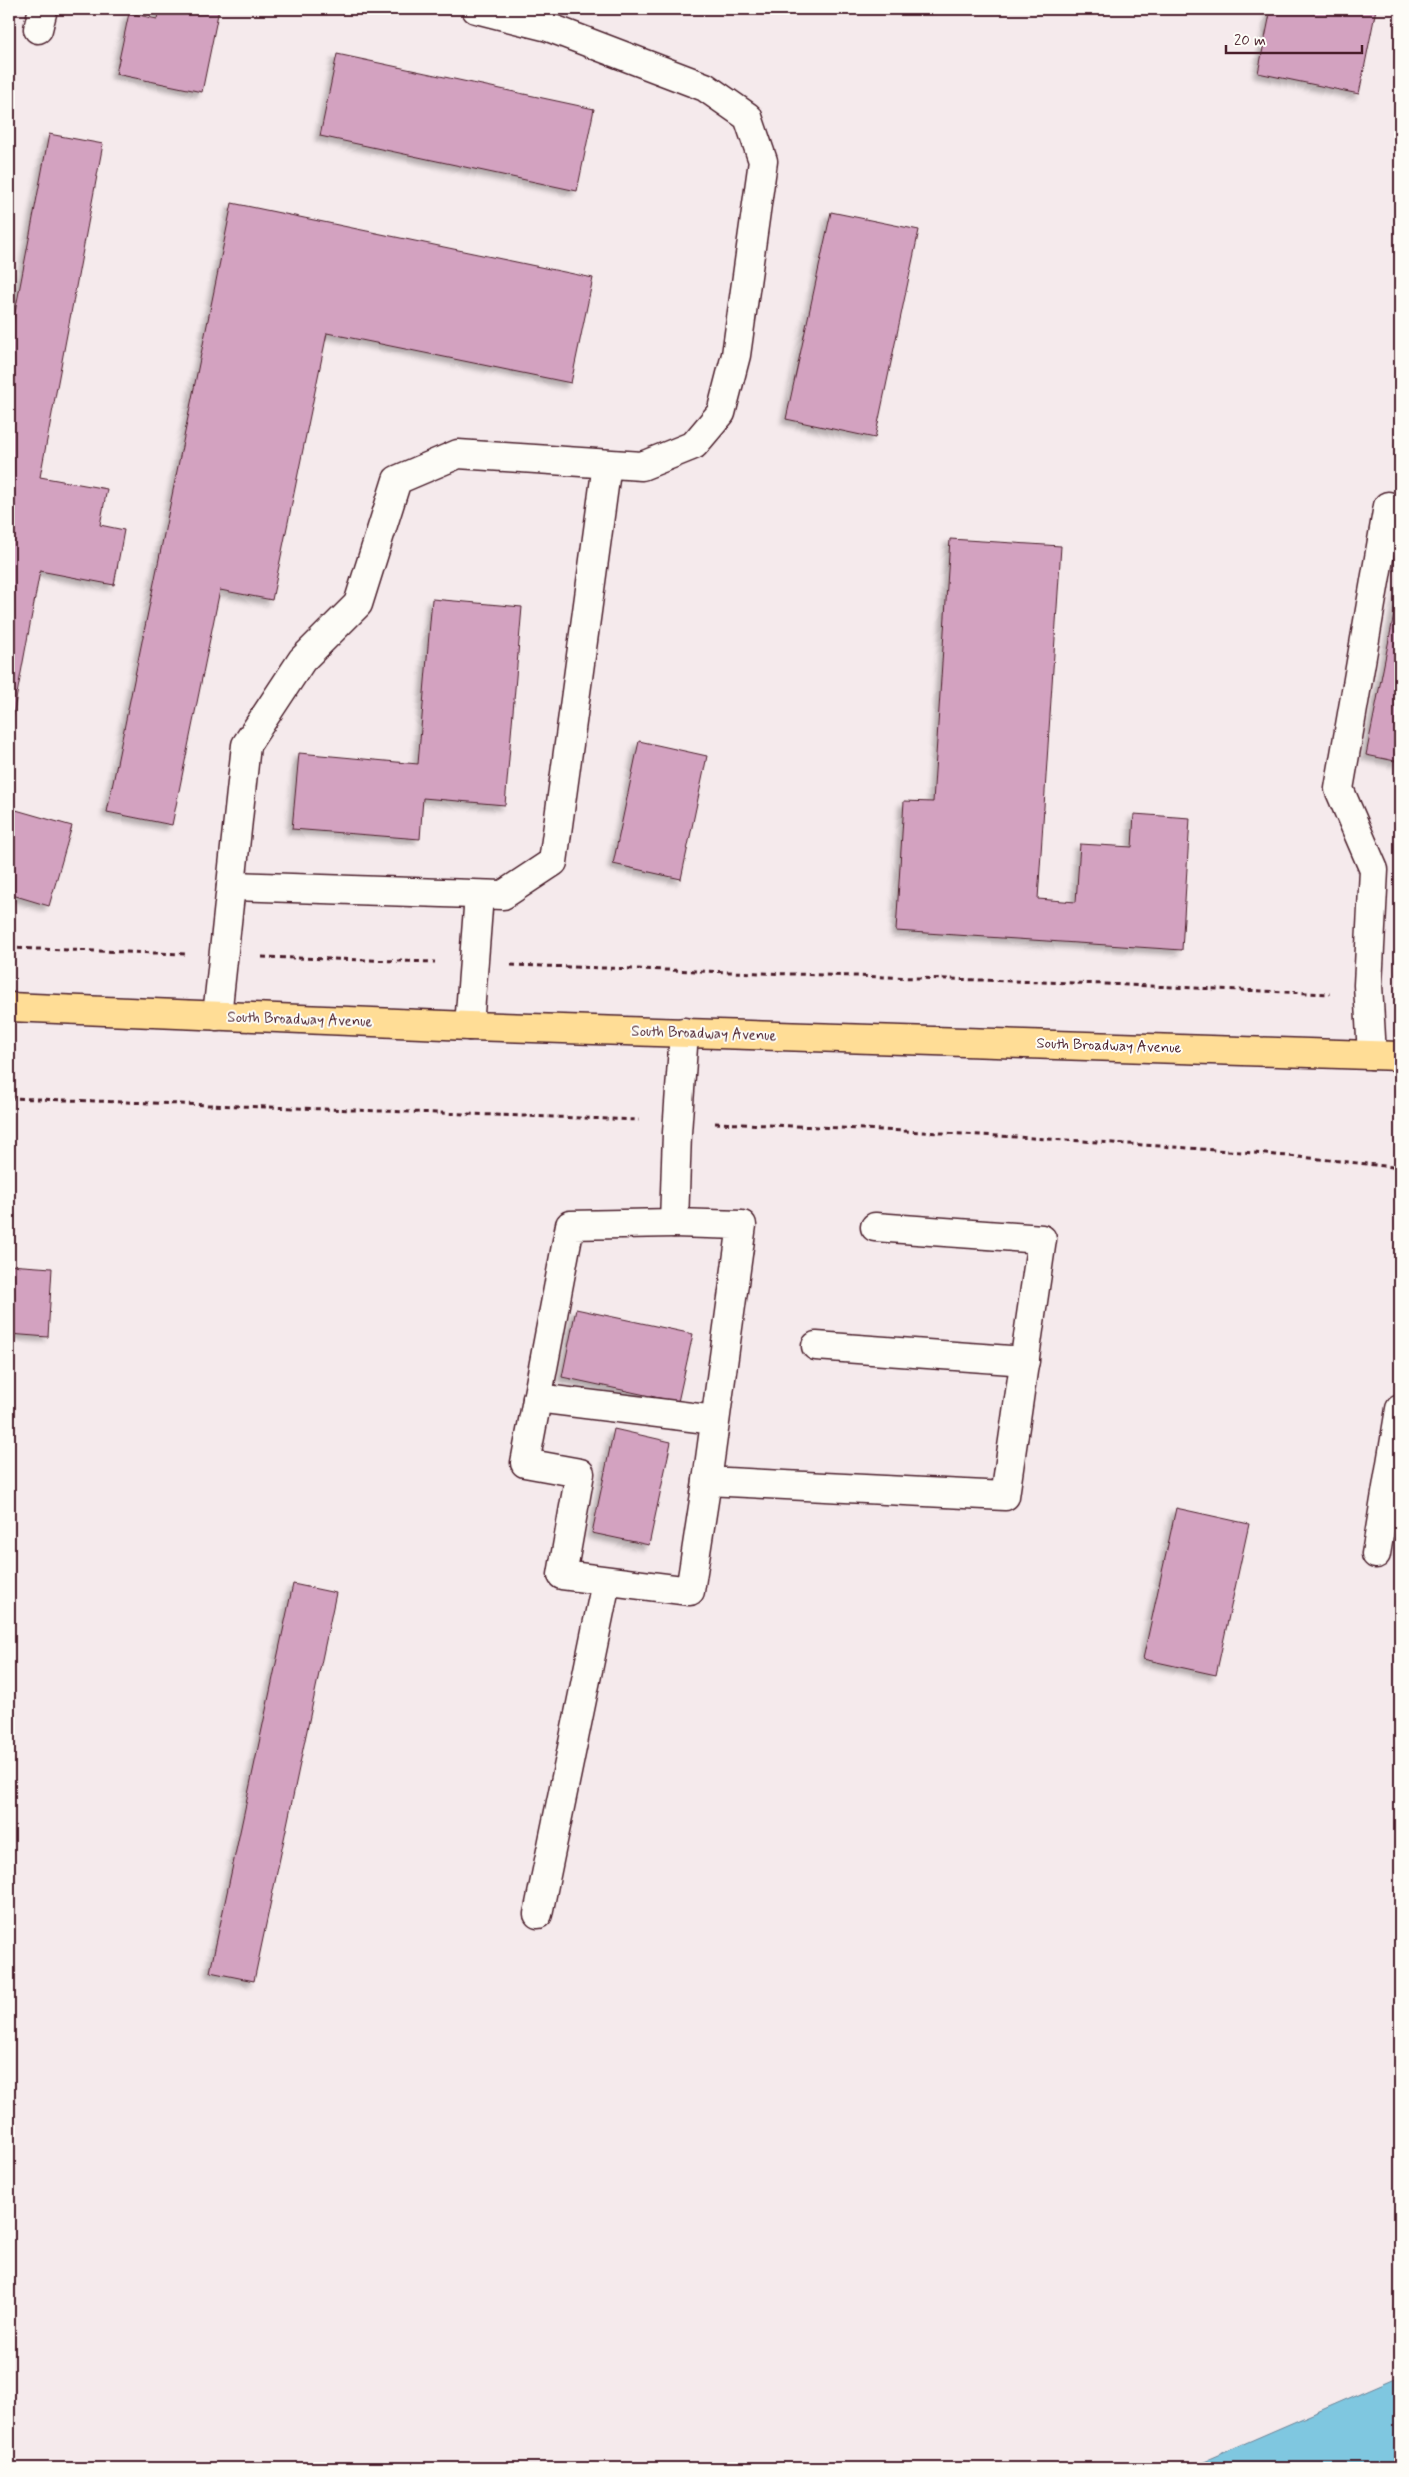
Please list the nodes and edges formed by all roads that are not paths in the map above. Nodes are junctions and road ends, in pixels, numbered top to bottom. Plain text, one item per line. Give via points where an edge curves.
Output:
1 (476, 9) edge
2 (607, 464) junction
3 (1388, 506) dead end
4 (231, 886) junction
5 (479, 894) junction
6 (9, 1007) edge
7 (218, 1016) junction
8 (468, 1026) junction
9 (684, 1032) junction
10 (1372, 1055) junction
11 (1400, 1056) edge
12 (674, 1223) junction
13 (875, 1227) dead end
14 (816, 1346) dead end
15 (1024, 1362) junction
16 (537, 1398) junction
17 (1400, 1408) edge
18 (715, 1420) junction
19 (707, 1481) junction
20 (1376, 1554) dead end
21 (606, 1582) junction
22 (538, 1914) dead end

1 - 2 lane via 548,27 705,87 748,117 763,161 736,356 721,413 694,445 642,466
2 - 4 lane via 458,454 397,480 358,604 302,660 246,745
2 - 5 lane via 553,862 502,895
3 - 10 lane via 1339,789 1374,870 1369,996
4 - 5 lane
4 - 7 lane
5 - 8 lane
6 - 7 main road, South Broadway Avenue
7 - 8 main road, South Broadway Avenue
8 - 9 main road, South Broadway Avenue
9 - 10 main road, South Broadway Avenue
9 - 12 lane
10 - 11 main road, South Broadway Avenue
12 - 16 lane via 570,1225
12 - 18 lane via 742,1225
13 - 15 lane via 1042,1239
14 - 15 lane
15 - 19 lane via 1004,1496
16 - 18 lane
16 - 21 lane via 525,1463 580,1473 562,1575
17 - 20 lane
18 - 19 lane
19 - 21 lane via 690,1592
21 - 22 lane

